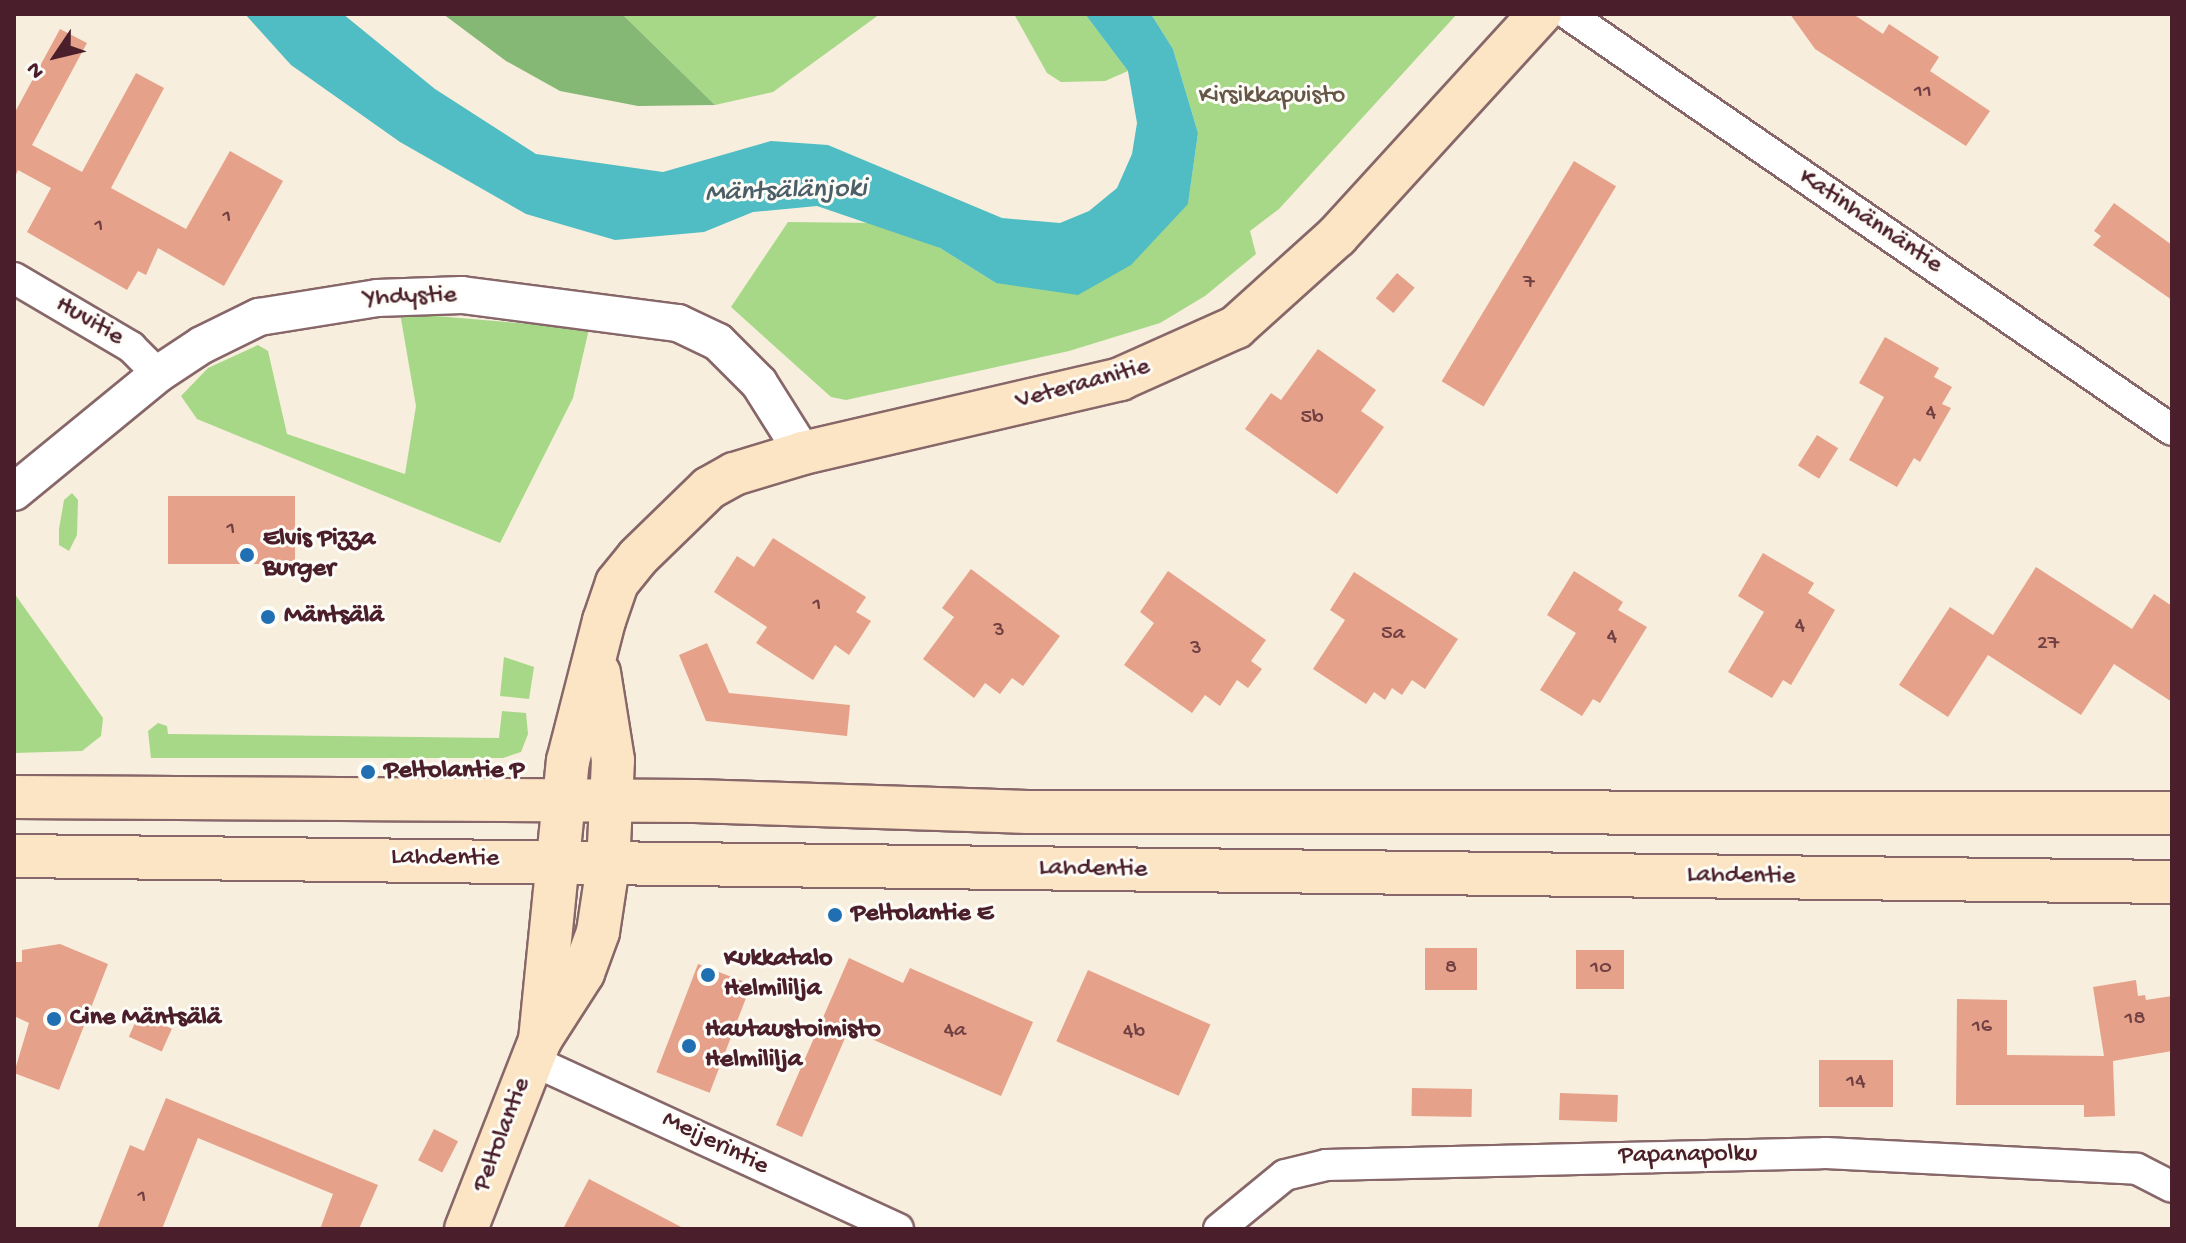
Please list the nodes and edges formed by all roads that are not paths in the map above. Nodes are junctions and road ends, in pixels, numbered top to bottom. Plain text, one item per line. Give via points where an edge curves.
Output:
1 (1540, 14) edge
2 (1568, 14) edge
3 (14, 278) edge
4 (158, 374) junction
5 (2172, 430) edge
6 (803, 453) junction
7 (14, 492) edge
8 (597, 660) junction
9 (14, 797) edge
10 (611, 801) junction
11 (563, 802) junction
12 (2172, 813) edge
13 (14, 856) edge
14 (556, 862) junction
15 (608, 866) junction
16 (2172, 882) edge
17 (536, 1050) junction
18 (2172, 1187) edge
19 (466, 1229) edge
20 (898, 1229) edge
21 (1219, 1229) edge

1 - 6 main road, Veteraanitie via 1337,236 1236,327 1120,379
2 - 5 street, Katinhännäntie
3 - 4 street, Huvitie via 131,347
4 - 6 street, Yhdystie via 259,317 318,304 462,295 640,315 678,323 718,342 759,383
4 - 7 street, Yhdystie
6 - 8 main road, Veteraanitie via 734,474 709,488 638,557 617,583
8 - 10 main road, Veteraanitie via 613,760
8 - 11 main road, Veteraanitie via 568,761
9 - 11 main road
10 - 11 main road
10 - 12 main road via 1028,812
10 - 15 main road, Veteraanitie
11 - 14 main road, Veteraanitie
13 - 14 main road, Lahdentie
14 - 15 main road, Lahdentie
14 - 17 main road, Peltolantie
15 - 16 main road, Lahdentie
15 - 17 main road, Peltolantie via 598,932 583,973
17 - 19 main road, Peltolantie
17 - 20 street, Meijerintie
18 - 21 street, Papanapolku via 2137,1169 1826,1153 1326,1165 1285,1175

